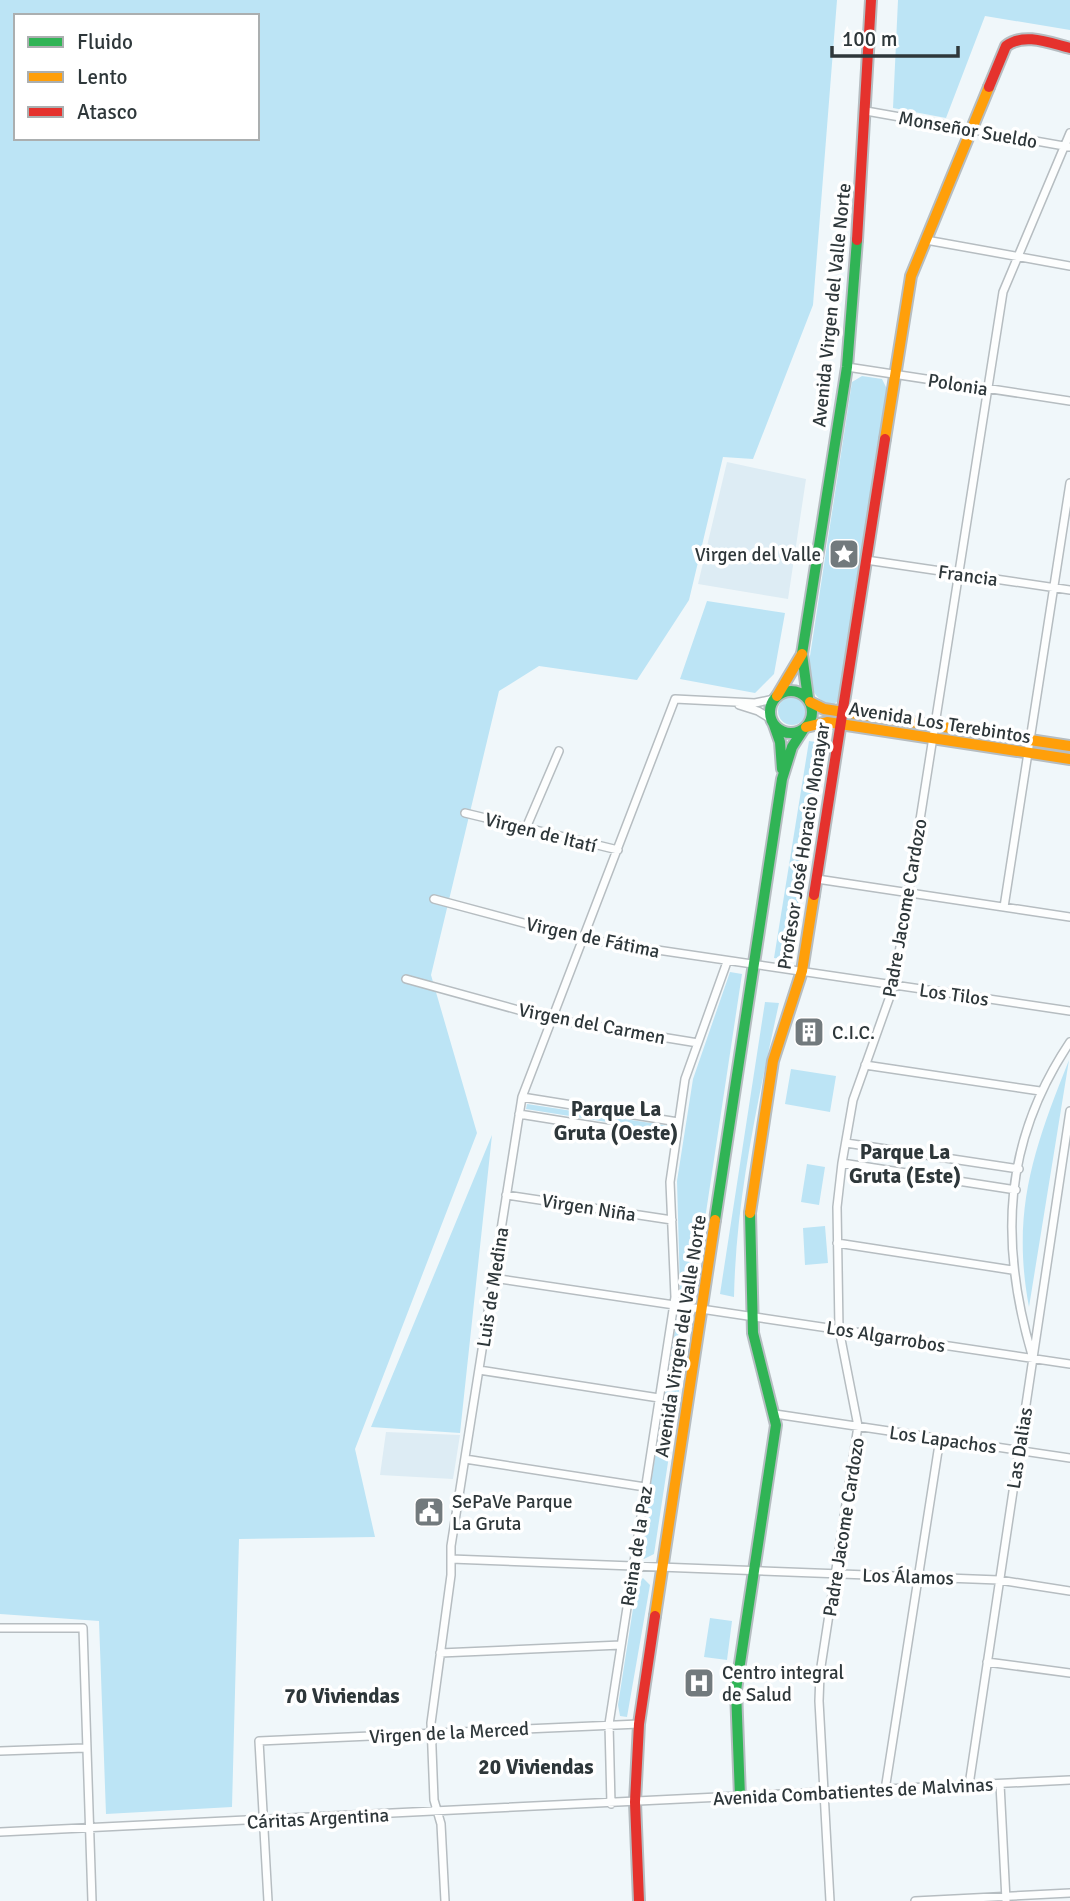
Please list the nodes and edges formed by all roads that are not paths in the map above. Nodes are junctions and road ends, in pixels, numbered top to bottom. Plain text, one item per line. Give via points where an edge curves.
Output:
1 (871, 0) edge
2 (1070, 48) edge
3 (866, 111) junction
4 (971, 130) junction
5 (1070, 134) edge
6 (1067, 146) edge
7 (926, 240) junction
8 (1018, 257) junction
9 (1070, 266) edge
10 (846, 367) junction
11 (895, 374) junction
12 (988, 388) junction
13 (1070, 401) edge
14 (1070, 484) edge
15 (866, 560) junction
16 (959, 573) junction
17 (1054, 587) junction
18 (1070, 590) edge
19 (802, 654) junction
20 (775, 698) junction
21 (809, 700) junction
22 (725, 701) junction
23 (843, 712) junction
24 (773, 722) junction
25 (841, 724) junction
26 (935, 726) junction
27 (805, 728) junction
28 (934, 738) junction
29 (1029, 740) junction
30 (1070, 746) edge
31 (559, 751) dead end
32 (1028, 752) junction
33 (1070, 759) edge
34 (782, 779) junction
35 (465, 813) dead end
36 (526, 828) junction
37 (618, 850) junction
38 (817, 879) junction
39 (909, 893) junction
40 (434, 899) dead end
41 (1004, 907) junction
42 (1070, 917) edge
43 (583, 939) junction
44 (727, 962) junction
45 (755, 965) junction
46 (802, 971) junction
47 (406, 979) dead end
48 (894, 985) junction
49 (1070, 1011) edge
50 (551, 1019) junction
51 (1070, 1042) edge
52 (698, 1043) junction
53 (865, 1065) junction
54 (1040, 1091) junction
55 (522, 1097) junction
56 (1070, 1111) edge
57 (519, 1114) junction
58 (678, 1122) junction
59 (1069, 1129) edge
60 (675, 1139) junction
61 (846, 1143) junction
62 (842, 1163) junction
63 (1019, 1169) junction
64 (1016, 1190) junction
65 (506, 1195) junction
66 (672, 1220) junction
67 (837, 1243) junction
68 (1012, 1270) junction
69 (493, 1278) junction
70 (673, 1306) junction
71 (702, 1308) junction
72 (751, 1315) junction
73 (839, 1329) junction
74 (1033, 1358) junction
75 (1070, 1364) edge
76 (479, 1370) junction
77 (659, 1398) junction
78 (775, 1414) junction
79 (858, 1426) junction
80 (940, 1438) junction
81 (1019, 1450) junction
82 (1070, 1458) edge
83 (465, 1459) junction
84 (645, 1487) junction
85 (451, 1559) junction
86 (633, 1567) junction
87 (662, 1567) junction
88 (754, 1570) junction
89 (836, 1574) junction
90 (917, 1577) junction
91 (999, 1580) junction
92 (1070, 1591) edge
93 (0, 1628) edge
94 (621, 1644) junction
95 (440, 1653) junction
96 (987, 1662) junction
97 (1070, 1673) edge
98 (609, 1724) junction
99 (639, 1724) junction
100 (431, 1733) junction
101 (85, 1748) junction
102 (0, 1751) edge
103 (1070, 1780) edge
104 (1000, 1784) junction
105 (969, 1785) junction
106 (885, 1790) junction
107 (824, 1793) junction
108 (740, 1797) junction
109 (635, 1802) junction
110 (611, 1804) junction
111 (438, 1812) junction
112 (264, 1821) junction
113 (89, 1830) junction
114 (0, 1832) edge
115 (1070, 1893) edge
116 (1006, 1899) edge
117 (92, 1901) edge
118 (268, 1901) edge
119 (445, 1901) edge
120 (639, 1901) edge
121 (830, 1901) edge
122 (915, 1901) edge

1 - 3 main road, Avenida Virgen del Valle Norte
2 - 4 main road, Profesor José Horacio Monayar via 1011,41
3 - 4 street, Monseñor Sueldo
3 - 10 main road, Avenida Virgen del Valle Norte
4 - 6 street, Monseñor Sueldo
4 - 7 main road, Profesor José Horacio Monayar
5 - 6 street, Padre Jacome Cardozo
6 - 8 street, Padre Jacome Cardozo
7 - 8 street
7 - 11 main road, Profesor José Horacio Monayar via 911,276
8 - 9 street
8 - 12 street, Padre Jacome Cardozo via 1003,292
10 - 11 street, Polonia
10 - 19 main road, Avenida Virgen del Valle Norte
11 - 12 street, Polonia
11 - 15 main road, Profesor José Horacio Monayar
12 - 13 street, Polonia
12 - 16 street, Padre Jacome Cardozo
14 - 17 street
15 - 16 street, Francia
15 - 23 main road, Profesor José Horacio Monayar
16 - 17 street, Francia
16 - 26 street, Padre Jacome Cardozo
17 - 18 street, Francia
17 - 29 street
19 - 20 main road, Avenida Virgen del Valle Norte
19 - 21 main road, Avenida Virgen del Valle Norte
20 - 21 main road via 796,691
20 - 22 street via 755,703
20 - 24 main road via 770,709
21 - 23 main road, Avenida Los Terebintos
21 - 27 main road via 813,715
22 - 24 street via 758,711
22 - 37 street, Luis de Medina via 675,699
23 - 25 main road, Profesor José Horacio Monayar
23 - 26 main road, Avenida Los Terebintos
24 - 27 main road via 784,732
24 - 34 main road, Avenida Virgen del Valle Norte via 780,742
25 - 27 main road, Avenida Los Terebintos
25 - 28 main road, Avenida Los Terebintos
25 - 38 main road, Profesor José Horacio Monayar
26 - 28 street, Padre Jacome Cardozo
26 - 29 main road, Avenida Los Terebintos
27 - 34 main road, Avenida Virgen del Valle Norte via 792,747
28 - 32 main road, Avenida Los Terebintos
28 - 39 street, Padre Jacome Cardozo
29 - 30 main road, Avenida Los Terebintos
29 - 32 street
31 - 36 street
32 - 33 main road, Avenida Los Terebintos
32 - 41 street
34 - 45 main road, Avenida Virgen del Valle Norte
35 - 36 street, Virgen de Itatí
36 - 37 street, Virgen de Itatí
37 - 43 street, Luis de Medina
38 - 39 street
38 - 46 main road, Profesor José Horacio Monayar
39 - 41 street
39 - 48 street, Padre Jacome Cardozo
40 - 43 street, Virgen de Fátima
41 - 42 street
43 - 44 street, Virgen de Fátima
43 - 50 street, Luis de Medina
44 - 45 street, Virgen de Fátima
44 - 52 street, Reina de la Paz
45 - 46 street, Los Tilos
45 - 71 main road, Avenida Virgen del Valle Norte
46 - 48 street, Los Tilos
46 - 72 main road, Profesor José Horacio Monayar via 773,1061 748,1224
47 - 50 street, Virgen del Carmen
48 - 49 street, Los Tilos
48 - 53 street, Padre Jacome Cardozo
50 - 52 street, Virgen del Carmen
50 - 55 street, Luis de Medina
51 - 54 street
52 - 58 street, Reina de la Paz via 685,1079
53 - 54 street
53 - 61 street, Padre Jacome Cardozo
54 - 63 street via 1028,1120
55 - 57 street, Luis de Medina
55 - 58 street
56 - 59 street, Las Dalias
57 - 60 street
57 - 65 street, Luis de Medina
58 - 60 street, Reina de la Paz
59 - 74 street, Las Dalias
60 - 66 street, Reina de la Paz
61 - 62 street, Padre Jacome Cardozo
61 - 63 street
62 - 64 street
62 - 67 street, Padre Jacome Cardozo
63 - 64 street
64 - 68 street
65 - 66 street, Virgen Niña
65 - 69 street, Luis de Medina
66 - 70 street, Reina de la Paz
67 - 68 street
67 - 73 street, Padre Jacome Cardozo
68 - 74 street
69 - 70 street, Los Algarrobos
69 - 76 street, Luis de Medina
70 - 71 street, Los Algarrobos
70 - 77 street, Reina de la Paz
71 - 72 street, Los Algarrobos
71 - 87 main road, Avenida Virgen del Valle Norte
72 - 73 street, Los Algarrobos
72 - 78 main road, Profesor José Horacio Monayar
73 - 74 street, Los Algarrobos
73 - 79 street, Padre Jacome Cardozo
74 - 75 street, Los Algarrobos
74 - 81 street, Las Dalias
76 - 77 street
76 - 83 street, Luis de Medina
77 - 84 street, Reina de la Paz
78 - 79 street, Los Lapachos
78 - 88 main road, Profesor José Horacio Monayar
79 - 80 street, Los Lapachos
79 - 89 street, Padre Jacome Cardozo
80 - 81 street, Los Lapachos
80 - 90 street
81 - 82 street, Los Lapachos
81 - 91 street, Las Dalias
83 - 84 street
83 - 85 street, Luis de Medina
84 - 86 street, Reina de la Paz
85 - 86 street, Los Álamos
85 - 95 street, Luis de Medina
86 - 87 street, Los Álamos
86 - 94 street, Reina de la Paz
87 - 88 street, Los Álamos
87 - 99 main road, Avenida Virgen del Valle Norte
88 - 89 street, Los Álamos
88 - 108 main road, Profesor José Horacio Monayar via 736,1690
89 - 90 street, Los Álamos
89 - 107 street, Padre Jacome Cardozo via 820,1673
90 - 91 street, Los Álamos
90 - 106 street
91 - 92 street, Los Álamos
91 - 96 street, Las Dalias
93 - 101 street via 83,1628
94 - 95 street
94 - 98 street, Reina de la Paz
95 - 100 street, Luis de Medina
96 - 97 street
96 - 105 street, Las Dalias
98 - 99 street, Virgen de la Merced
98 - 100 street, Virgen de la Merced
98 - 110 street, Reina de la Paz
99 - 109 main road, Avenida Virgen del Valle Norte
100 - 111 street, Luis de Medina
100 - 112 street, Virgen de la Merced via 259,1741
101 - 102 street
101 - 113 street
103 - 104 street, Avenida Combatientes de Malvinas
104 - 105 street, Avenida Combatientes de Malvinas
104 - 116 street
105 - 106 street, Avenida Combatientes de Malvinas
106 - 107 street, Avenida Combatientes de Malvinas
107 - 108 street, Avenida Combatientes de Malvinas
107 - 121 street, Padre Jacome Cardozo
108 - 109 street, Avenida Combatientes de Malvinas
109 - 110 street, Cáritas Argentina
109 - 120 main road, Avenida Virgen del Valle Norte
110 - 111 street, Cáritas Argentina
111 - 112 street, Cáritas Argentina
111 - 119 street, Luis de Medina
112 - 113 street, Cáritas Argentina
112 - 118 street
113 - 114 street, Cáritas Argentina
113 - 117 street
115 - 116 street
116 - 122 street

